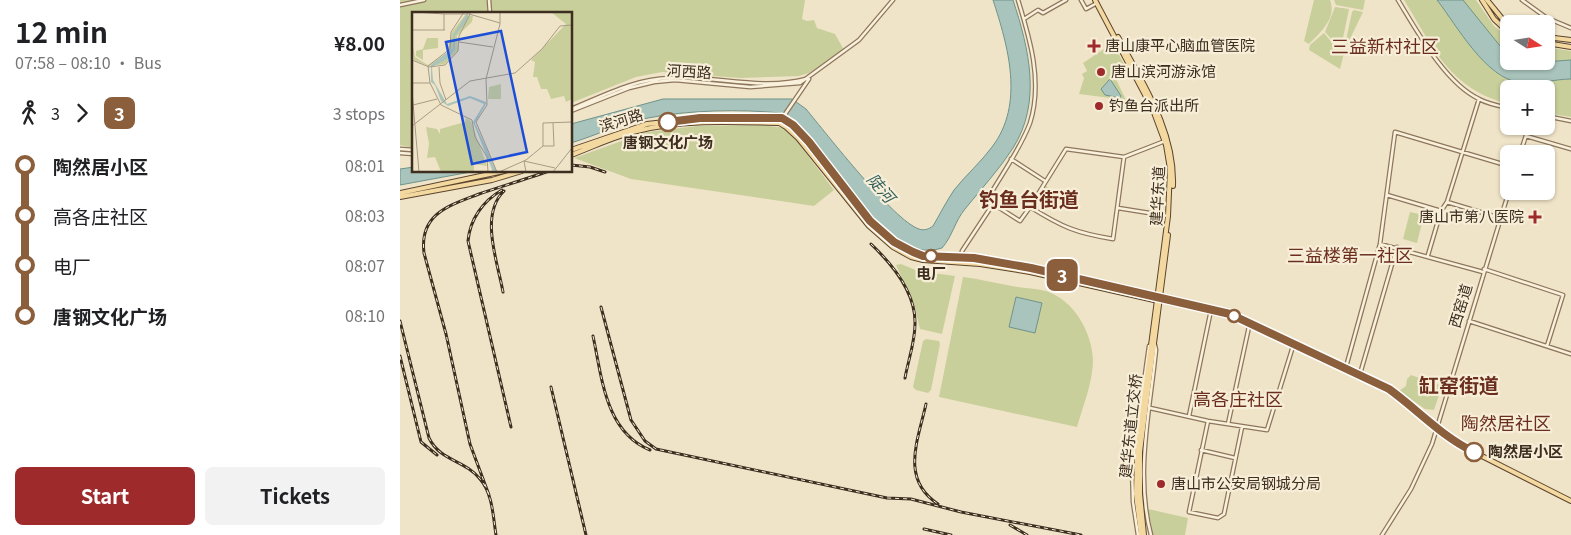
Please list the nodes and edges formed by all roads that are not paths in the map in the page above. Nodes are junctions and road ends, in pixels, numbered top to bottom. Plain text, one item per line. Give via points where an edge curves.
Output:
1 (424, 0) edge
2 (893, 0) edge
3 (1018, 0) edge
4 (1066, 0) edge
5 (1081, 0) edge
6 (1398, 0) edge
7 (1482, 0) edge
8 (1487, 0) edge
9 (1522, 0) edge
10 (1097, 1) edge
11 (400, 5) edge
12 (1543, 15) edge
13 (1500, 16) edge
14 (1024, 19) junction
15 (1555, 21) edge
16 (1500, 25) edge
17 (1571, 28) edge
18 (1555, 38) edge
19 (1571, 40) edge
20 (1555, 44) edge
21 (1571, 47) edge
22 (810, 78) junction
23 (1479, 99) junction
24 (1500, 105) edge
25 (572, 110) edge
26 (782, 117) junction
27 (1555, 118) edge
28 (1571, 121) edge
29 (779, 123) junction
30 (1526, 136) joint
31 (1165, 141) junction
32 (1523, 145) edge
33 (1571, 149) edge
34 (572, 150) edge
35 (1463, 152) junction
36 (572, 155) edge
37 (1124, 157) junction
38 (1011, 159) junction
39 (1500, 163) edge
40 (499, 172) edge
41 (519, 172) edge
42 (1045, 181) junction
43 (400, 193) edge
44 (1387, 196) junction
45 (400, 197) edge
46 (1506, 200) edge
47 (1446, 202) junction
48 (994, 204) junction
49 (1030, 207) junction
50 (1117, 208) junction
51 (1441, 211) junction
52 (1168, 216) junction
53 (1500, 218) junction
54 (1380, 244) junction
55 (1396, 247) junction
56 (1428, 256) junction
57 (961, 260) junction
58 (1484, 271) junction
59 (1157, 298) junction
60 (1211, 310) junction
61 (1469, 321) junction
62 (1250, 322) junction
63 (1294, 342) junction
64 (1152, 343) junction
65 (1547, 346) junction
66 (1152, 349) joint
67 (1571, 354) edge
68 (1346, 367) junction
69 (1360, 374) junction
70 (1150, 408) junction
71 (1189, 416) junction
72 (1208, 421) junction
73 (1228, 424) junction
74 (1242, 427) junction
75 (1435, 428) junction
76 (1202, 450) junction
77 (1236, 458) junction
78 (1571, 501) edge
79 (1141, 535) edge
80 (1151, 535) edge
81 (1382, 535) edge

1 - 11 street
2 - 22 street, 河西路 via 859,40
3 - 14 street
4 - 14 street
5 - 10 street via 1086,9
6 - 23 street via 1444,69
7 - 16 main road
8 - 13 main road
9 - 12 street
10 - 31 main road, 建华东道 via 1150,104
10 - 59 main road, 建华东道 via 1159,115 1169,145 1173,169 1172,203
14 - 38 street via 1032,48 1035,96 1029,124
15 - 17 street
18 - 19 main road
20 - 21 main road
22 - 25 street, 河西路 via 795,85 750,87 675,80 654,82
22 - 26 street
23 - 24 street
23 - 35 street
26 - 29 street
26 - 34 main road, 滨河路 via 700,118 647,124
26 - 57 main road via 809,142 870,221 894,242 923,256
27 - 28 street
29 - 36 main road, 滨河路 via 702,122 652,128
29 - 57 main road via 798,138 869,226 893,247 923,260
30 - 32 street
30 - 33 street
31 - 37 street
31 - 52 main road, 建华东道 via 1170,174
35 - 39 street
35 - 44 street via 1395,132
35 - 47 street
37 - 42 street via 1066,149
37 - 50 street
38 - 42 street
38 - 48 street via 987,200
40 - 43 main road
41 - 45 main road
42 - 49 street
44 - 51 street
44 - 54 street
46 - 53 street, 西窑道
47 - 51 street
47 - 53 street
48 - 49 street via 1020,221
48 - 57 street via 962,251
49 - 50 street via 1080,234 1113,239
50 - 52 street
51 - 56 street
52 - 59 main road, 建华东道
53 - 58 street, 西窑道
54 - 55 street
54 - 68 street
55 - 56 street
55 - 69 street
56 - 58 street
57 - 59 main road
58 - 61 street, 西窑道
58 - 65 street via 1564,295
59 - 60 main road
59 - 64 main road, 建华东道
60 - 62 main road
60 - 71 street
61 - 65 street
61 - 75 street, 西窑道
62 - 63 main road
62 - 73 street
63 - 68 main road
63 - 74 street via 1267,430
64 - 66 main road, 建华东道
64 - 70 street via 1156,350
64 - 79 street via 1147,351 1132,460 1133,502
65 - 67 street
66 - 79 main road, 建华东道立交桥 via 1139,476
68 - 69 main road
69 - 75 main road via 1413,406
70 - 71 street
70 - 80 street via 1144,476
71 - 72 street
72 - 73 street
72 - 76 street
73 - 74 street
74 - 77 street
75 - 78 main road via 1458,444
75 - 81 street, 西窑道 via 1421,469
76 - 77 street
76 - 77 street via 1189,512 1218,518 1224,514

